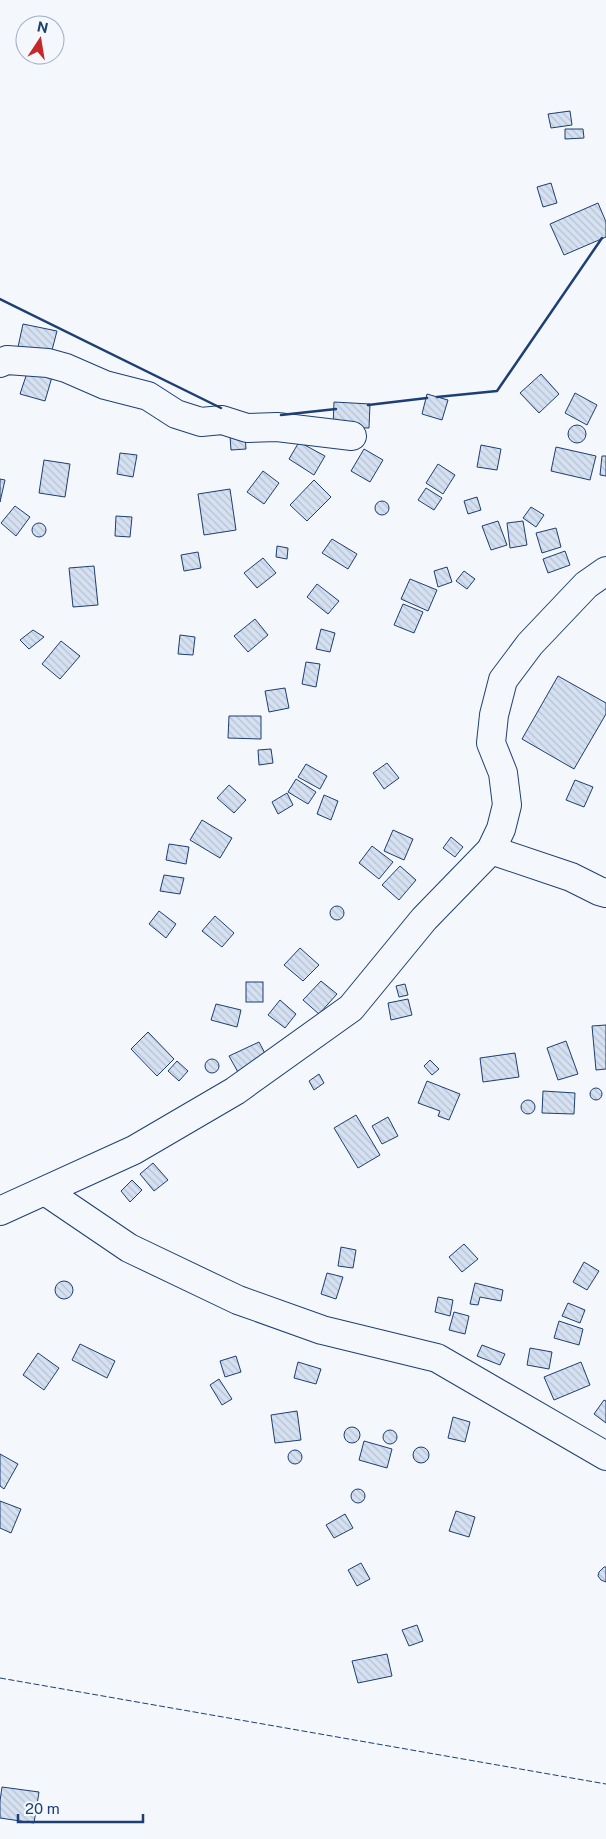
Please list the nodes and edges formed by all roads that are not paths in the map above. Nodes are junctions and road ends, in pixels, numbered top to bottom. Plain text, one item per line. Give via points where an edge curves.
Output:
1 (0, 363) edge
2 (352, 436) dead end
3 (606, 571) edge
4 (491, 850) junction
5 (606, 893) edge
6 (45, 1191) junction
7 (0, 1211) edge
8 (606, 1456) edge

1 - 2 street via 7,360 48,363 66,368 105,385 148,396 176,414 201,422 222,420 247,428 277,427
3 - 4 street via 586,585 530,644 503,680 491,743 503,773 507,805 502,829
4 - 5 street via 571,877
4 - 6 street via 424,919 351,1008 235,1090 134,1150
6 - 7 street
6 - 8 street via 129,1248 238,1300 322,1330 437,1358

